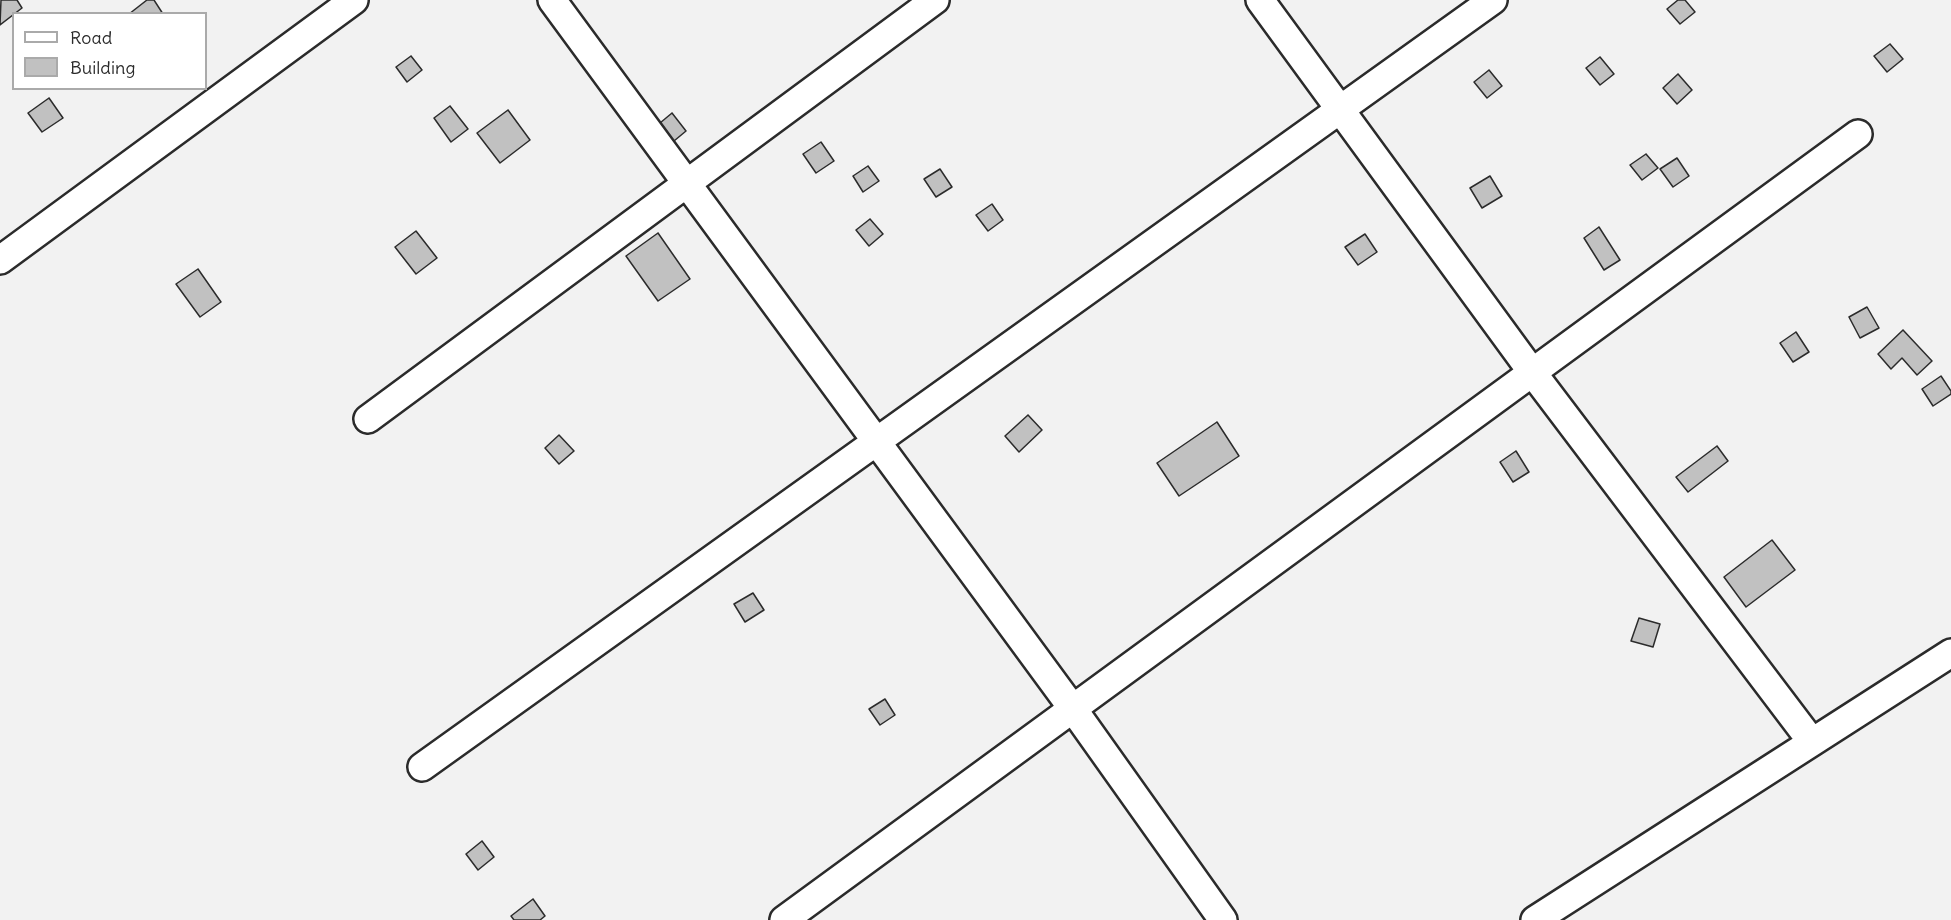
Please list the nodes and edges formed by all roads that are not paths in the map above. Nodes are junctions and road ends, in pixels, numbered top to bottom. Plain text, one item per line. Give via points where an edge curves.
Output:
1 (354, 0) edge
2 (552, 0) edge
3 (935, 0) edge
4 (1260, 0) edge
5 (1493, 0) edge
6 (1340, 110) junction
7 (1858, 134) dead end
8 (687, 183) junction
9 (0, 260) edge
10 (1533, 372) junction
11 (368, 419) dead end
12 (877, 441) junction
13 (1951, 653) edge
14 (1073, 708) junction
15 (1812, 742) junction
16 (422, 766) dead end
17 (784, 920) edge
18 (1223, 920) edge
19 (1535, 920) edge

1 - 9 street
2 - 8 street
3 - 8 street
4 - 6 street
5 - 6 street
6 - 10 street
6 - 12 street
7 - 10 street
8 - 11 street
8 - 12 street
10 - 14 street
10 - 15 street
12 - 14 street
12 - 16 street
13 - 15 street
14 - 17 street
14 - 18 street
15 - 19 street

